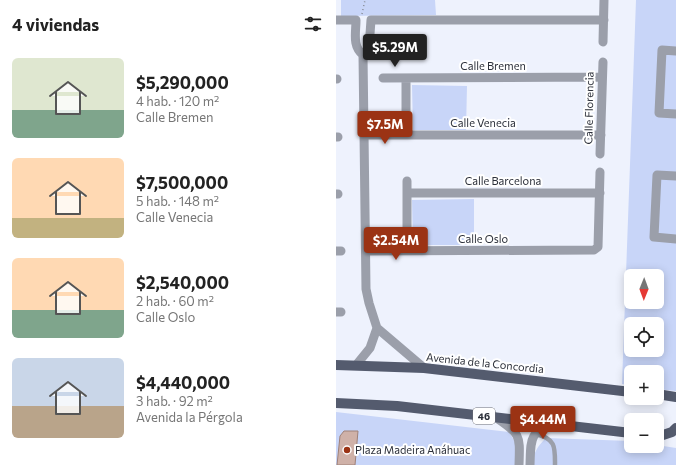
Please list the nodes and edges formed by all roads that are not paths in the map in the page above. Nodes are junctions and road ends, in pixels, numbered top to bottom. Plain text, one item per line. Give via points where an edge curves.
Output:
1 (604, 0) edge
2 (336, 20) edge
3 (604, 20) junction
4 (603, 42) dead end
5 (676, 51) edge
6 (363, 55) junction
7 (603, 62) dead end
8 (602, 77) junction
9 (383, 78) dead end
10 (406, 78) junction
11 (676, 114) edge
12 (364, 119) junction
13 (406, 120) junction
14 (406, 134) junction
15 (365, 135) junction
16 (601, 135) junction
17 (600, 154) dead end
18 (600, 172) dead end
19 (676, 176) edge
20 (407, 181) dead end
21 (407, 193) junction
22 (600, 193) junction
23 (406, 234) junction
24 (366, 235) junction
25 (676, 239) edge
26 (366, 251) junction
27 (407, 251) junction
28 (377, 328) junction
29 (357, 364) junction
30 (336, 365) edge
31 (424, 368) junction
32 (624, 391) edge
33 (664, 396) edge
34 (664, 397) edge
35 (676, 397) edge
36 (336, 403) edge
37 (676, 403) edge
38 (495, 417) junction
39 (567, 425) junction
40 (676, 428) edge
41 (624, 432) edge
42 (534, 434) junction
43 (664, 435) edge
44 (664, 437) edge
45 (676, 438) edge
46 (519, 465) edge
47 (530, 465) edge
48 (555, 465) edge

1 - 3 street
2 - 6 street via 359,17 356,46
3 - 4 street
3 - 6 street via 371,20 369,48
5 - 11 street via 662,50 659,113
6 - 12 street
7 - 8 street, Calle Florencia
8 - 10 street, Calle Bremen
8 - 16 street, Calle Florencia
9 - 10 street, Calle Bremen
10 - 13 street
12 - 13 street
12 - 15 street
13 - 14 street
14 - 15 street, Calle Venecia
14 - 16 street, Calle Venecia
15 - 24 street
16 - 17 street, Calle Florencia
18 - 22 street
19 - 25 street via 656,175 654,237
20 - 21 street
21 - 22 street, Calle Barcelona
21 - 23 street
22 - 27 street, Calle Oslo via 598,247 594,250
23 - 24 street
23 - 27 street
24 - 26 street
26 - 27 street, Calle Oslo
26 - 28 street via 366,289
28 - 29 street via 370,348
28 - 31 street
29 - 30 main road, Avenida de la Concordia
29 - 31 main road, Avenida de la Concordia
31 - 32 main road, Avenida de la Concordia
33 - 35 main road
34 - 37 main road
36 - 38 main road, 46 via 397,406
38 - 39 main road, 46
38 - 46 street via 516,432 520,440
39 - 41 main road, 46
39 - 42 street via 540,429
40 - 43 main road
42 - 47 street via 531,441
42 - 48 lane via 546,436 552,442
44 - 45 main road

